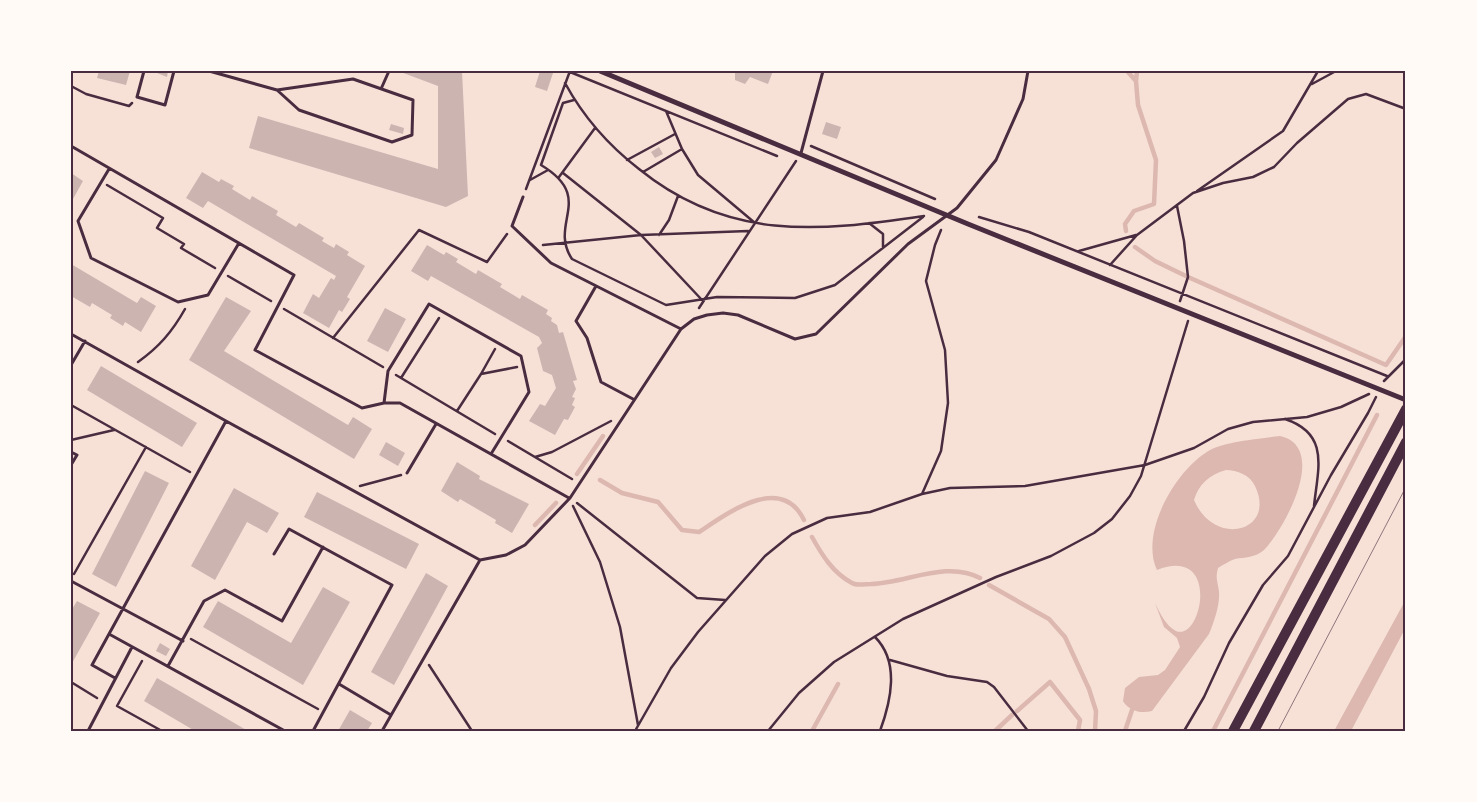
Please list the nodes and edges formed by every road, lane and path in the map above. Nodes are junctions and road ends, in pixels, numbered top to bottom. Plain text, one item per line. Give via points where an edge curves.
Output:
1 (144, 71) edge
2 (174, 71) edge
3 (209, 71) edge
4 (388, 71) edge
5 (600, 71) edge
6 (823, 71) edge
7 (1028, 71) edge
8 (1318, 71) edge
9 (1336, 71) edge
10 (570, 72) edge
11 (566, 84) junction
12 (1311, 84) junction
13 (71, 86) edge
14 (381, 89) junction
15 (277, 90) junction
16 (137, 97) junction
17 (574, 100) junction
18 (1406, 109) edge
19 (666, 111) junction
20 (595, 128) junction
21 (676, 134) junction
22 (803, 143) junction
23 (71, 146) edge
24 (682, 149) junction
25 (801, 153) junction
26 (785, 159) dead end
27 (627, 160) junction
28 (794, 163) junction
29 (803, 167) dead end
30 (109, 169) junction
31 (548, 170) junction
32 (643, 172) junction
33 (563, 173) junction
34 (559, 177) junction
35 (529, 181) junction
36 (102, 182) junction
37 (1193, 193) junction
38 (678, 196) junction
39 (523, 197) joint
40 (1177, 206) junction
41 (957, 208) junction
42 (916, 212) dead end
43 (970, 214) dead end
44 (948, 215) junction
45 (924, 216) junction
46 (869, 223) junction
47 (756, 224) junction
48 (512, 226) junction
49 (748, 231) junction
50 (1137, 234) junction
51 (641, 235) junction
52 (659, 235) junction
53 (239, 243) junction
54 (564, 243) junction
55 (533, 246) junction
56 (883, 248) junction
57 (1076, 251) junction
58 (1110, 265) junction
59 (221, 272) junction
60 (596, 286) junction
61 (1183, 293) junction
62 (265, 298) dead end
63 (190, 299) junction
64 (702, 300) junction
65 (278, 306) junction
66 (1178, 307) junction
67 (442, 312) junction
68 (1192, 313) junction
69 (694, 319) junction
70 (681, 329) junction
71 (71, 334) edge
72 (333, 338) junction
73 (85, 341) junction
74 (498, 343) junction
75 (1406, 359) edge
76 (71, 365) edge
77 (523, 365) junction
78 (131, 368) junction
79 (388, 370) junction
80 (481, 374) junction
81 (1387, 376) junction
82 (401, 378) junction
83 (1382, 383) dead end
84 (1379, 389) junction
85 (633, 399) junction
86 (1406, 400) edge
87 (384, 403) junction
88 (71, 405) edge
89 (1406, 409) edge
90 (457, 411) junction
91 (623, 414) junction
92 (1284, 418) junction
93 (226, 421) junction
94 (436, 424) junction
95 (115, 429) junction
96 (501, 437) junction
97 (71, 440) edge
98 (1406, 442) edge
99 (146, 447) junction
100 (71, 452) edge
101 (492, 454) junction
102 (534, 457) junction
103 (71, 465) edge
104 (1145, 465) junction
105 (407, 473) joint
106 (196, 475) junction
107 (579, 483) junction
108 (349, 489) junction
109 (922, 494) junction
110 (570, 498) junction
111 (1313, 508) junction
112 (323, 547) junction
113 (274, 554) dead end
114 (480, 560) junction
115 (71, 580) edge
116 (725, 600) junction
117 (123, 609) junction
118 (109, 634) junction
119 (185, 636) junction
120 (875, 637) junction
121 (182, 641) junction
122 (132, 647) junction
123 (145, 654) junction
124 (424, 658) junction
125 (890, 660) junction
126 (168, 666) junction
127 (115, 678) junction
128 (71, 682) edge
129 (339, 684) junction
130 (103, 701) junction
131 (323, 712) junction
132 (391, 715) junction
133 (638, 725) junction
134 (88, 731) edge
135 (162, 731) edge
136 (285, 731) edge
137 (313, 731) edge
138 (382, 731) edge
139 (472, 731) edge
140 (635, 731) edge
141 (768, 731) edge
142 (880, 731) edge
143 (1028, 731) edge
144 (1184, 731) edge
145 (1233, 731) edge
146 (1254, 731) edge

1 - 16 lane
2 - 16 lane via 165,105
3 - 15 lane
4 - 14 lane
5 - 25 street
6 - 22 lane
7 - 41 lane via 1023,99 996,160
8 - 12 path
9 - 12 path
10 - 11 path
10 - 19 path
11 - 17 path
11 - 35 path
12 - 37 path via 1282,131
13 - 16 path via 86,94 129,106
14 - 15 lane via 353,80
14 - 15 lane via 412,100 412,135 392,142 298,110
17 - 20 path
17 - 31 path via 563,103 541,165
18 - 37 path via 1366,94 1348,99 1274,167 1253,177
19 - 21 path
19 - 26 path
20 - 27 path
20 - 33 path
21 - 24 path
21 - 27 path
22 - 25 lane
22 - 41 path
23 - 30 lane
24 - 32 path
24 - 47 path via 698,175
25 - 28 path
25 - 44 street
27 - 32 path
28 - 29 path
28 - 47 path
30 - 36 lane
30 - 53 lane
31 - 34 path
31 - 35 path
32 - 38 path
33 - 34 path
33 - 51 path
34 - 54 path via 570,204
35 - 39 path
36 - 59 path via 163,218 157,228 184,244 181,248
36 - 63 lane via 78,221 91,258 178,302
37 - 40 path
38 - 47 path via 712,212
38 - 52 path
39 - 48 lane
40 - 50 path
40 - 61 path via 1188,277
41 - 44 lane
42 - 45 path
43 - 57 path
44 - 45 path
44 - 66 street
44 - 69 lane via 908,244 816,334 795,339 738,315 707,315
44 - 109 path via 934,245 926,281 945,350 948,403 941,451
45 - 46 path
45 - 56 path
46 - 47 path via 797,228
46 - 56 path via 883,234
47 - 49 path
48 - 55 lane
48 - 72 path via 487,262 419,230
49 - 52 path
49 - 64 path
50 - 57 path
50 - 58 path
51 - 52 path
51 - 54 path
51 - 64 path
53 - 59 lane
53 - 65 lane via 294,275
54 - 55 path
54 - 64 path via 572,259 656,302 676,305
55 - 60 lane via 551,263
56 - 64 path via 835,286 816,292 795,298 717,297
57 - 58 path
58 - 61 path
59 - 62 path
59 - 63 lane via 208,295
60 - 70 lane
60 - 85 lane via 576,321 587,338 601,382
61 - 66 path
61 - 81 path
63 - 78 path via 171,333
64 - 69 path
65 - 72 path
65 - 87 lane via 255,350 362,408
66 - 68 street
67 - 74 lane
67 - 79 lane via 429,304
67 - 82 path
68 - 84 street
68 - 104 path
69 - 70 lane
70 - 85 lane
71 - 73 lane
72 - 79 path
73 - 76 lane
73 - 78 lane
74 - 77 lane via 521,356
74 - 80 path
75 - 81 path
77 - 80 path
77 - 96 lane via 528,392
78 - 93 lane
79 - 82 path
79 - 87 lane
80 - 90 path
81 - 83 path
82 - 90 path
84 - 86 street
84 - 92 path via 1342,407 1307,417
84 - 111 path via 1368,414
85 - 91 lane
87 - 94 lane via 400,403
88 - 95 path
89 - 145 main road
90 - 96 path
91 - 102 path via 552,452
91 - 107 lane
92 - 104 path via 1228,429 1194,448
92 - 111 path via 1302,424 1320,454
93 - 106 lane
93 - 108 lane
94 - 101 lane
94 - 105 lane
95 - 97 path
95 - 99 path
96 - 101 lane
96 - 102 path
98 - 146 main road
99 - 106 path
99 - 115 path
100 - 103 lane via 76,455
101 - 110 lane
102 - 107 path
104 - 109 path via 1025,486 950,488
104 - 120 path via 1130,496 1112,519 1094,533 1050,556 920,610
105 - 108 path
106 - 117 lane
107 - 110 lane
108 - 114 lane
109 - 116 path via 870,512 828,518 792,534 765,556
110 - 114 lane via 525,545 506,555
110 - 116 path via 697,598
110 - 133 path via 600,562 620,627
111 - 144 path via 1288,556 1264,585 1229,643
112 - 113 lane via 289,528
112 - 119 lane via 282,621 225,590 204,601
112 - 129 lane via 392,585
114 - 124 lane
115 - 117 lane
116 - 133 path via 671,668
117 - 118 lane
117 - 121 lane
118 - 122 lane
118 - 127 lane via 92,665
119 - 121 lane
119 - 131 path
120 - 125 path
120 - 141 path via 834,662 812,681
121 - 126 lane
122 - 123 lane
122 - 127 lane
123 - 126 lane
123 - 135 path via 117,706
124 - 132 lane
124 - 139 path
125 - 142 path via 890,690
125 - 143 path via 947,676 987,682
126 - 136 lane
127 - 130 lane
128 - 130 path
129 - 131 lane
129 - 132 lane
130 - 134 lane
131 - 137 lane
132 - 138 lane
133 - 140 path

